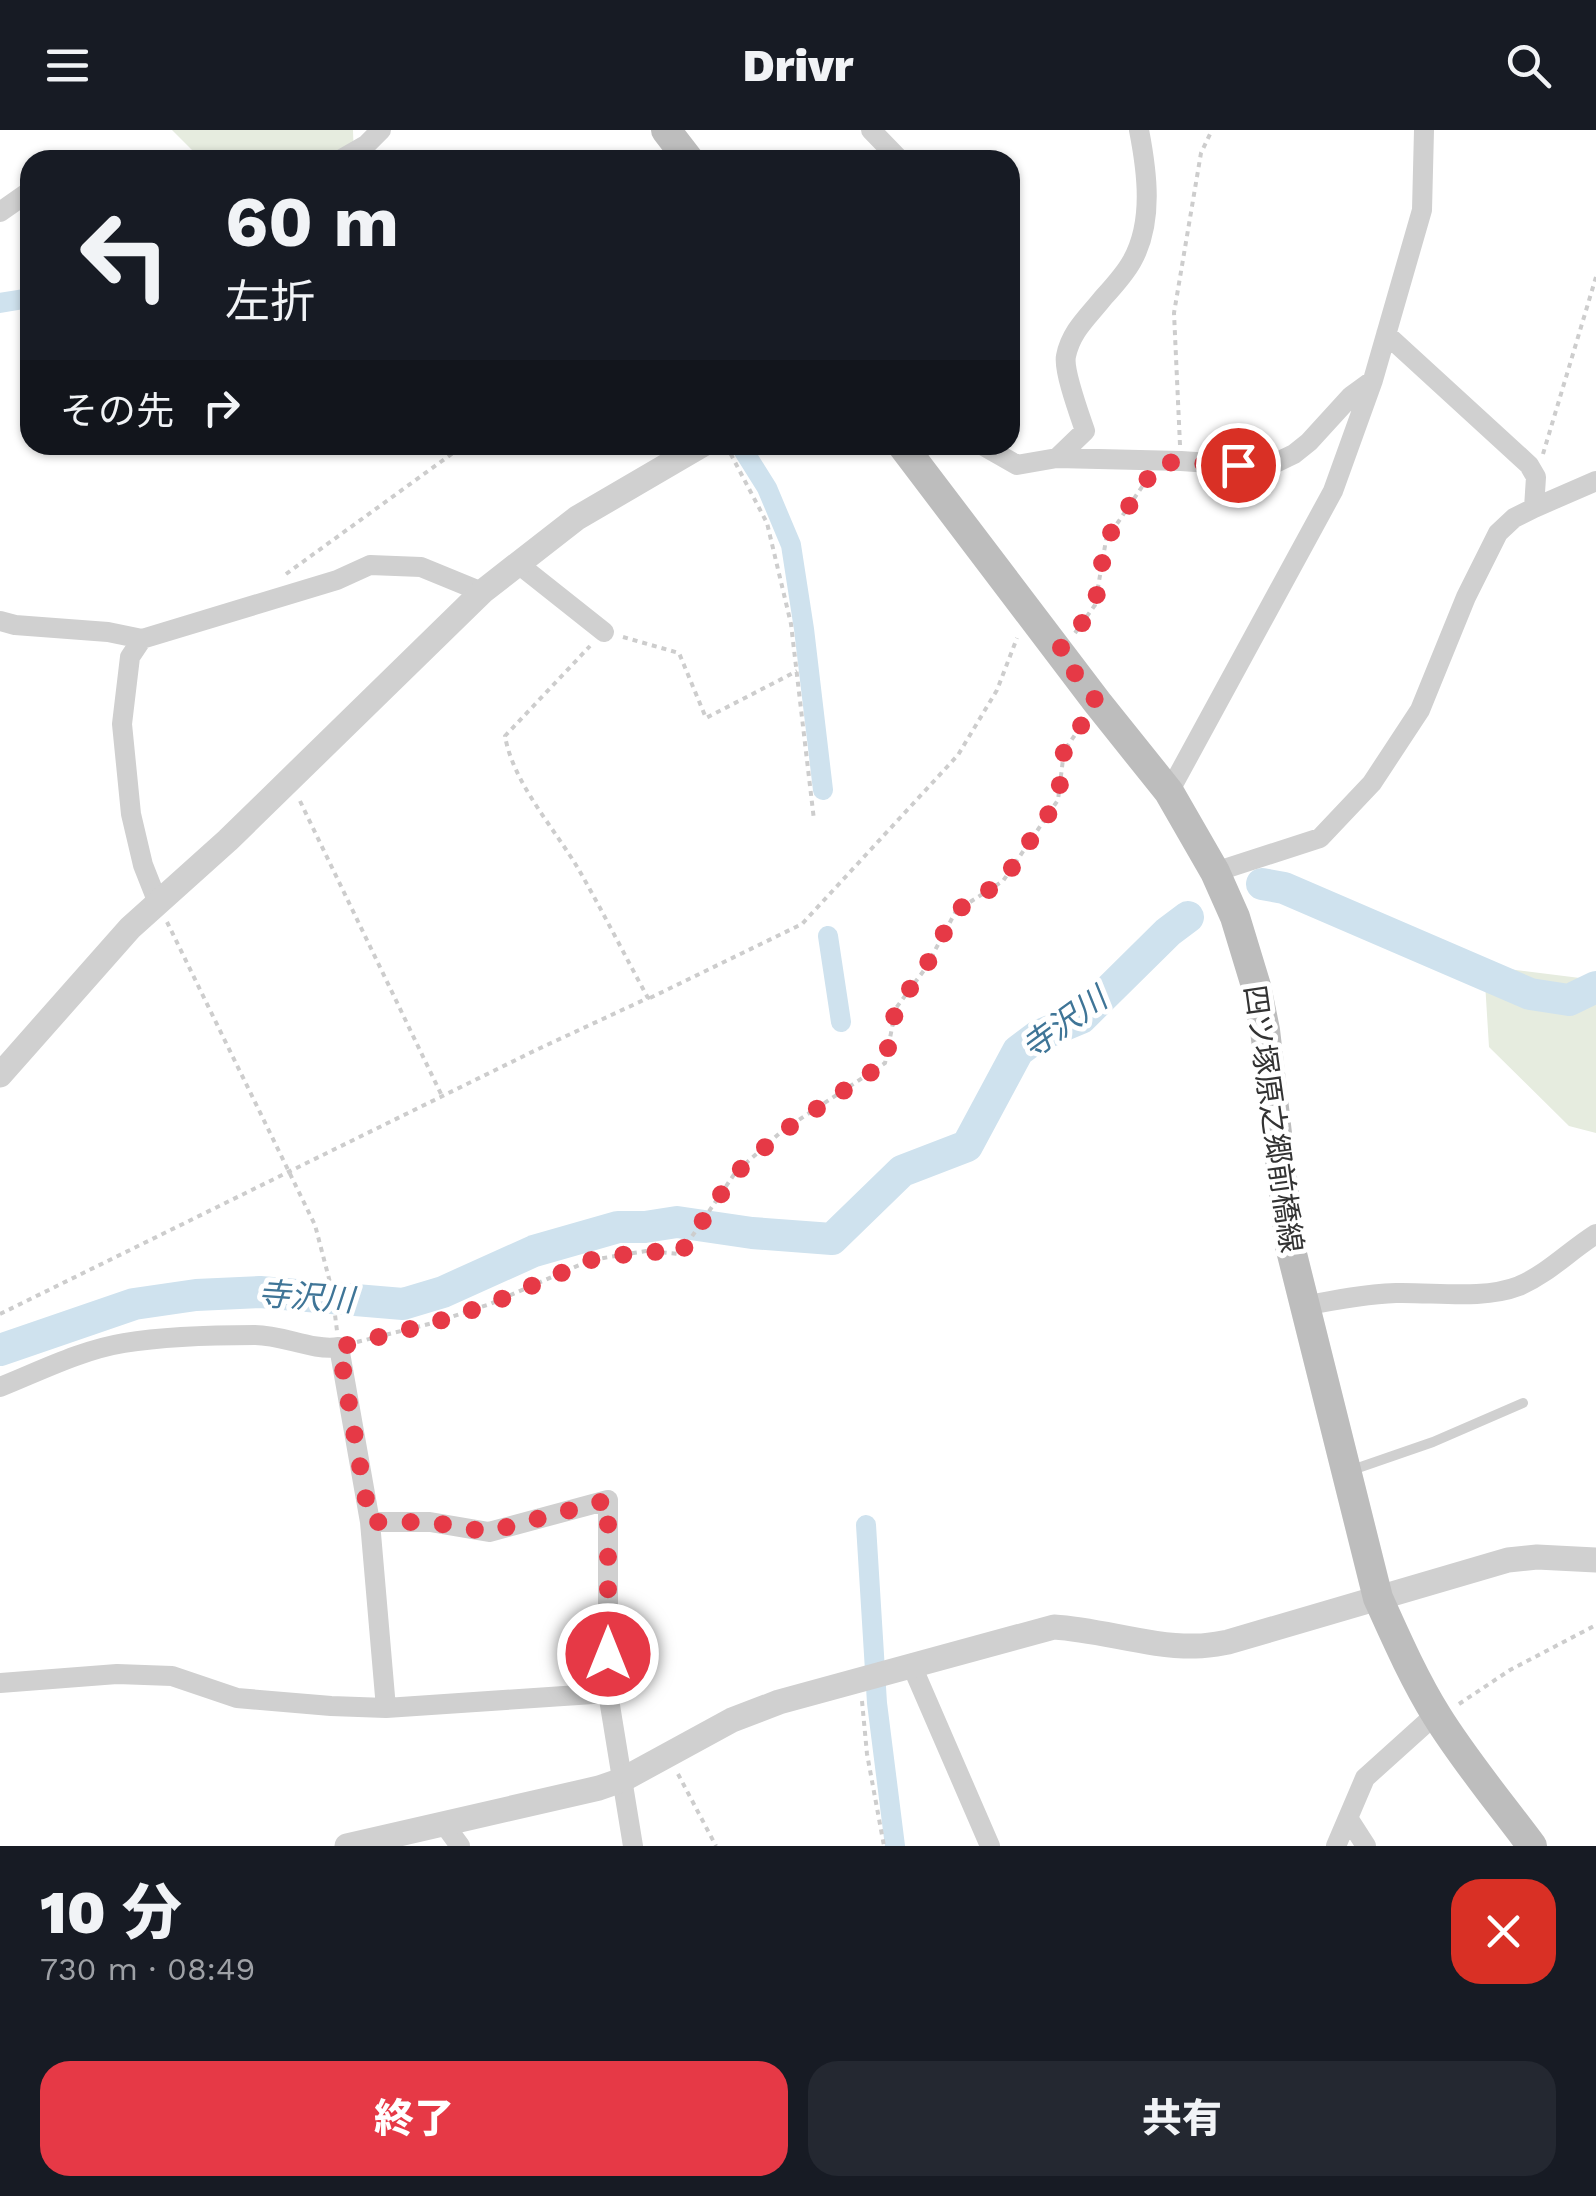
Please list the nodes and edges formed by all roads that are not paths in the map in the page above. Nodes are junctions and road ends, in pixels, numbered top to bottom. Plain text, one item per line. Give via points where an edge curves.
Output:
1 (381, 130) edge
2 (666, 130) edge
3 (870, 130) edge
4 (1140, 130) edge
5 (1424, 130) edge
6 (357, 150) edge
7 (681, 150) edge
8 (890, 150) edge
9 (1386, 334) junction
10 (1373, 380) junction
11 (685, 455) edge
12 (910, 455) edge
13 (999, 455) edge
14 (1057, 458) junction
15 (1596, 482) edge
16 (1534, 508) junction
17 (516, 563) junction
18 (482, 592) junction
19 (0, 620) edge
20 (604, 632) road end
21 (142, 639) junction
22 (1169, 792) junction
23 (1215, 872) junction
24 (158, 903) junction
25 (0, 1075) edge
26 (1596, 1234) edge
27 (1304, 1306) junction
28 (0, 1387) edge
29 (1523, 1403) dead end
30 (1346, 1472) junction
31 (370, 1522) junction
32 (1596, 1560) edge
33 (1378, 1598) junction
34 (912, 1666) junction
35 (0, 1683) edge
36 (608, 1693) junction
37 (386, 1708) junction
38 (1438, 1717) junction
39 (622, 1780) junction
40 (1348, 1818) junction
41 (444, 1824) junction
42 (347, 1846) edge
43 (460, 1846) edge
44 (633, 1846) edge
45 (990, 1846) edge
46 (1336, 1846) edge
47 (1366, 1846) edge
48 (1532, 1846) edge

1 - 6 street
2 - 7 main road
3 - 8 street
4 - 14 street via 1147,197 1141,238 1070,344 1064,360 1085,432
5 - 9 street via 1422,210
9 - 10 street
9 - 16 street via 1529,466 1536,477
10 - 14 street via 1309,442 1267,466
10 - 22 street via 1333,491
11 - 17 street via 577,518
12 - 22 main road, 四ツ塚原之郷前橋線
13 - 14 street via 1017,466
15 - 16 street
16 - 23 street via 1498,532 1420,710 1372,783 1320,838
17 - 18 street
17 - 20 street
18 - 21 street via 421,567 370,566
18 - 24 street
19 - 21 street
21 - 24 street via 130,657 122,724 131,814
22 - 23 main road, 四ツ塚原之郷前橋線
23 - 27 main road, 四ツ塚原之郷前橋線 via 1259,1000 1290,1246
24 - 25 street
26 - 27 street via 1537,1278 1494,1293 1396,1293
27 - 30 main road, 四ツ塚原之郷前橋線
28 - 31 street via 122,1343 262,1335 339,1347
29 - 30 lane
30 - 33 main road, 四ツ塚原之郷前橋線
31 - 36 street via 430,1522 488,1532 608,1500
31 - 37 street
32 - 33 street via 1508,1560
33 - 34 street via 1228,1642 1172,1645 1054,1627
33 - 38 main road, 四ツ塚原之郷前橋線
34 - 39 street via 732,1720
34 - 45 street
35 - 37 street via 172,1676 238,1698
36 - 37 street
36 - 39 street
38 - 40 street via 1364,1778
38 - 48 main road, 四ツ塚原之郷前橋線
39 - 41 street
39 - 44 street
40 - 46 street
40 - 47 street
41 - 42 street
41 - 43 street

